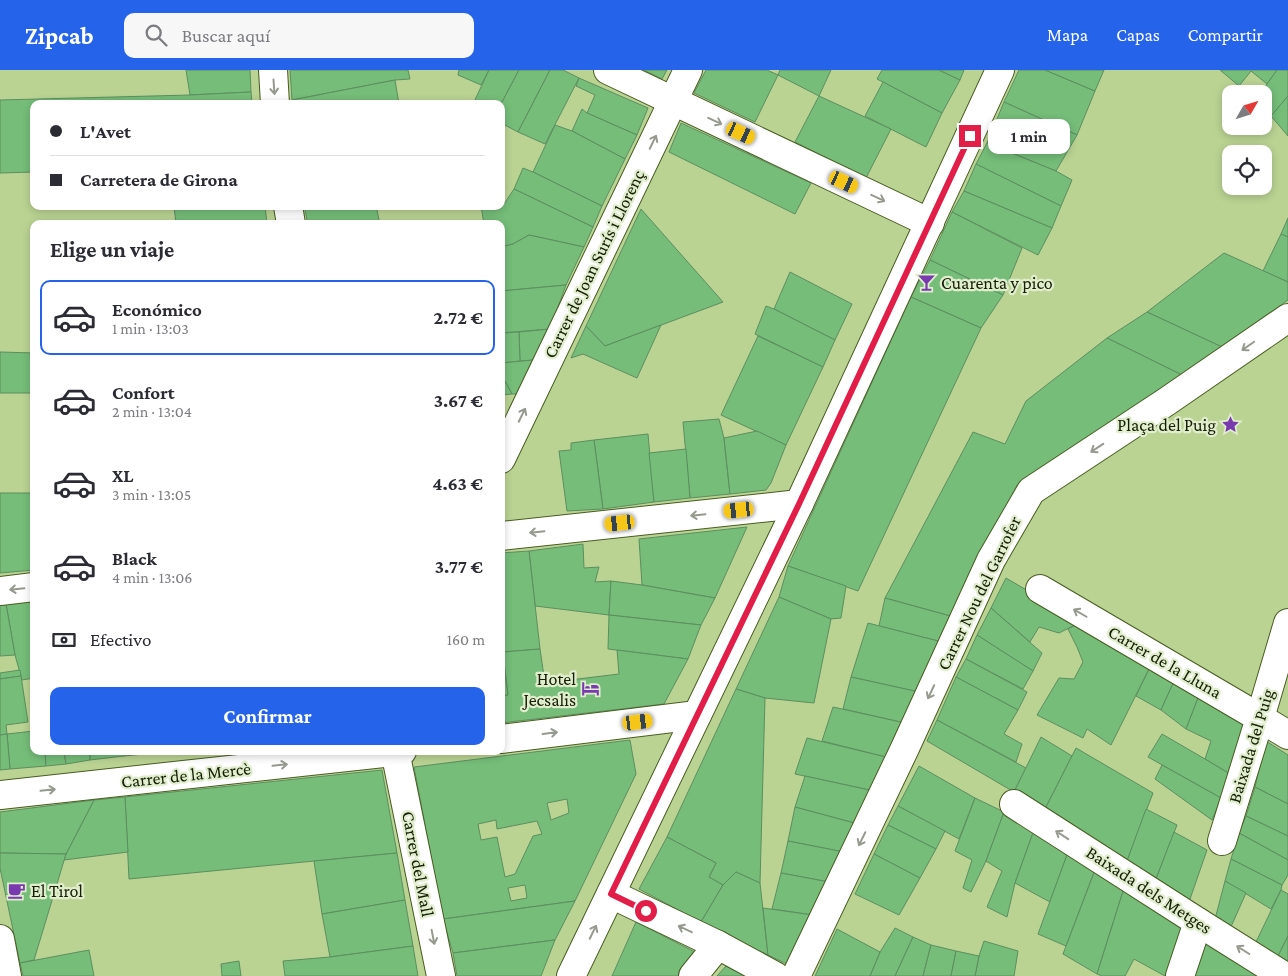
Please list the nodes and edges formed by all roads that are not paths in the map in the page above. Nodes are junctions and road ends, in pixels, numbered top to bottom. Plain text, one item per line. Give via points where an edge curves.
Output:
1 (273, 70) edge
2 (608, 70) edge
3 (688, 70) edge
4 (1000, 70) edge
5 (275, 100) edge
6 (673, 101) junction
7 (930, 222) junction
8 (1288, 318) edge
9 (505, 451) edge
10 (799, 504) junction
11 (505, 536) edge
12 (30, 587) edge
13 (1040, 589) dead end
14 (0, 591) edge
15 (1288, 623) edge
16 (697, 715) junction
17 (1260, 718) junction
18 (1288, 735) edge
19 (505, 739) edge
20 (370, 755) edge
21 (399, 755) edge
22 (0, 795) edge
23 (1014, 804) dead end
24 (1222, 841) dead end
25 (611, 894) junction
26 (1198, 922) junction
27 (0, 939) edge
28 (718, 945) junction
29 (7, 976) edge
30 (441, 976) edge
31 (571, 976) edge
32 (693, 976) edge
33 (775, 976) edge
34 (796, 976) edge
35 (1180, 976) edge
36 (1284, 976) edge

1 -> 5 street
2 - 6 street
3 - 6 street, Carrer de Joan Surís i Llorenç
4 - 7 street
6 -> 7 street
9 -> 6 street, Carrer de Joan Surís i Llorenç
7 - 10 street
8 -> 34 street, Carrer Nou del Garrofer via 1031,491 991,560
10 -> 11 street
10 - 16 street
12 -> 14 street
17 -> 13 street, Carrer de la Lluna
15 - 17 street, Baixada del Puig
19 -> 16 street
16 - 25 street
17 - 18 street, Carrer de la Lluna
17 - 24 street, Baixada del Puig
22 -> 20 street, Carrer de la Mercè
21 -> 30 street, Carrer del Mall
26 -> 23 street, Baixada dels Metges
28 -> 25 street
31 -> 25 street
26 - 35 street
36 -> 26 street, Baixada dels Metges
27 - 29 street
28 - 32 street
28 - 33 street

